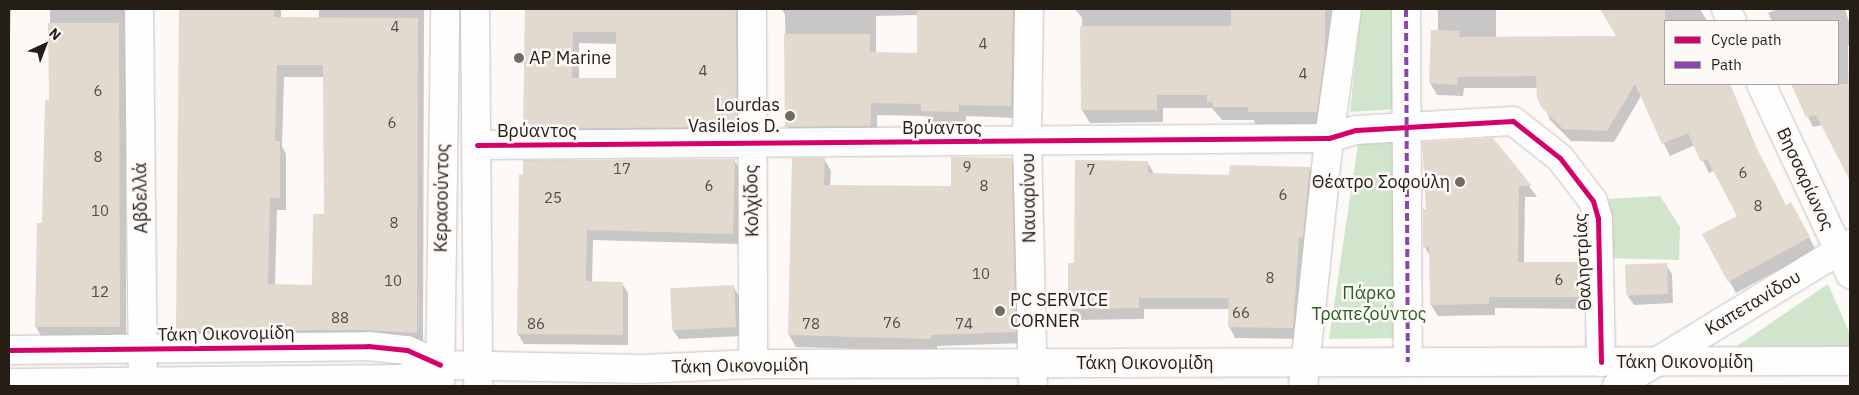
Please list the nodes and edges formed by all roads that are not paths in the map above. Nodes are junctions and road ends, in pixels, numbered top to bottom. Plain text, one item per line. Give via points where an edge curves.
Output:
1 (139, 9) edge
2 (444, 9) edge
3 (476, 9) edge
4 (752, 9) edge
5 (1029, 9) edge
6 (1347, 9) edge
7 (1406, 9) edge
8 (1761, 85) edge
9 (1406, 126) junction
10 (1329, 138) junction
11 (1027, 142) junction
12 (751, 143) junction
13 (477, 145) junction
14 (1846, 257) edge
15 (143, 349) junction
16 (9, 350) edge
17 (1850, 361) edge
18 (1408, 362) junction
19 (1602, 362) junction
20 (753, 364) junction
21 (1304, 374) edge
22 (1656, 374) edge
23 (440, 375) edge
24 (1033, 375) edge
25 (478, 376) edge
26 (635, 377) edge
27 (9, 383) edge
28 (144, 384) edge
29 (1617, 386) edge
30 (1638, 386) edge

1 - 15 street, Αβδελλά
2 - 23 street, Κερασούντος
3 - 13 street, Κερασούντος
4 - 12 street, Κολχίδος
5 - 11 street, Ναυαρίνου
6 - 10 street
7 - 9 street
8 - 14 street, Βησσαρίωνος
9 - 10 street, Βρύαντος via 1356,130
9 - 18 street
9 - 19 street, Θαληστρίας via 1513,121 1560,158 1593,201 1598,218
10 - 11 street, Βρύαντος
10 - 21 street
11 - 12 street, Βρύαντος
11 - 24 street, Ναυαρίνου
12 - 13 street, Βρύαντος
12 - 20 street, Κολχίδος
13 - 25 street, Κερασούντος
14 - 22 street, Καπετανίδου
15 - 16 street, Τάκη Οικονομίδη
15 - 23 street, Τάκη Οικονομίδη via 368,346 407,350
15 - 28 street, Αβδελλά
17 - 22 street, Τάκη Οικονομίδη
18 - 19 street, Τάκη Οικονομίδη
18 - 21 street, Τάκη Οικονομίδη
19 - 22 street, Τάκη Οικονομίδη
20 - 24 street, Τάκη Οικονομίδη
20 - 26 street, Τάκη Οικονομίδη
21 - 24 street, Τάκη Οικονομίδη
22 - 29 street, Καπετανίδου
22 - 30 street, Καπετανίδου
23 - 25 street, Τάκη Οικονομίδη
23 - 28 street, Τάκη Οικονομίδη via 402,379
25 - 26 street, Τάκη Οικονομίδη
27 - 28 street, Τάκη Οικονομίδη

